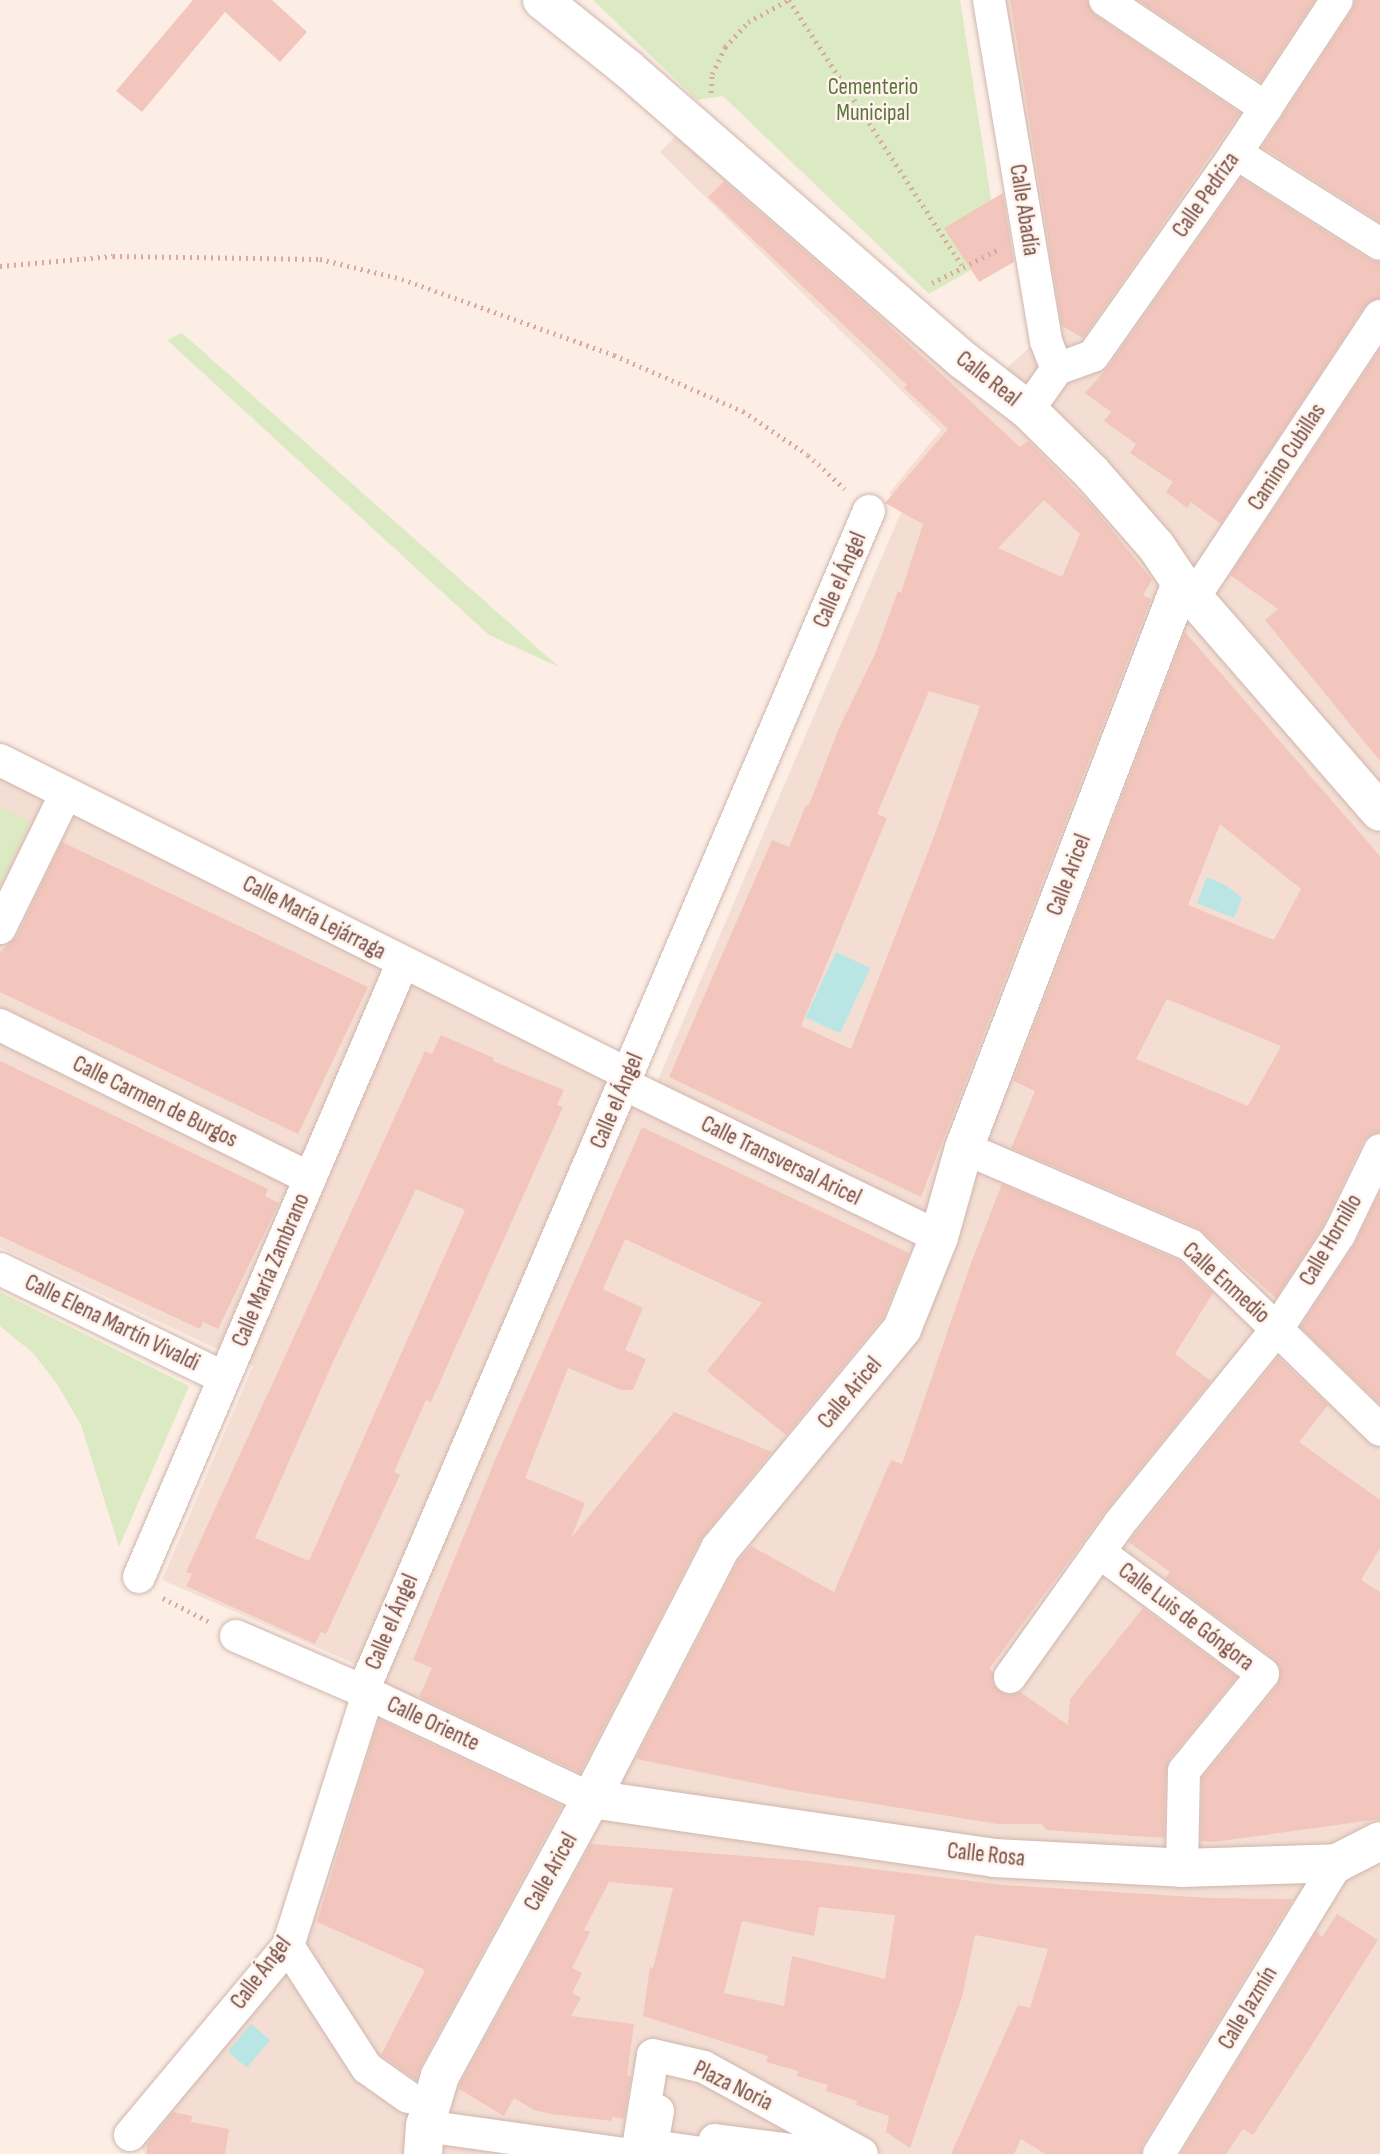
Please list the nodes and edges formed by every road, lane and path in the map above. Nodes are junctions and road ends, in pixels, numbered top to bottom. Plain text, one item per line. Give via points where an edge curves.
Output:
1 (542, 0) edge
2 (789, 0) edge
3 (989, 0) edge
4 (1105, 0) edge
5 (1337, 0) edge
6 (710, 101) dead end
7 (1266, 107) junction
8 (1236, 153) junction
9 (1380, 244) edge
10 (1003, 248) dead end
11 (962, 265) junction
12 (0, 266) edge
13 (923, 288) dead end
14 (1380, 316) edge
15 (1057, 369) junction
16 (1028, 410) junction
17 (869, 511) joint
18 (1187, 590) junction
19 (0, 760) edge
20 (66, 793) junction
21 (1376, 795) edge
22 (0, 929) edge
23 (403, 962) junction
24 (0, 1025) edge
25 (626, 1079) junction
26 (964, 1148) junction
27 (1380, 1150) edge
28 (310, 1178) junction
29 (939, 1237) junction
30 (0, 1269) edge
31 (1277, 1329) junction
32 (224, 1378) junction
33 (1380, 1430) edge
34 (1099, 1552) junction
35 (139, 1577) joint
36 (236, 1636) joint
37 (1010, 1676) dead end
38 (364, 1697) junction
39 (591, 1799) junction
40 (1380, 1842) edge
41 (1337, 1863) junction
42 (1182, 1868) junction
43 (288, 1945) junction
44 (419, 2126) edge
45 (130, 2135) dead end
46 (623, 2154) edge
47 (637, 2154) edge
48 (711, 2154) edge
49 (821, 2154) edge
50 (837, 2154) edge
51 (862, 2154) edge
52 (1159, 2154) edge

1 - 16 street, Calle Real via 963,360
2 - 6 path via 748,22 724,47 712,74
2 - 11 path
3 - 15 street, Calle Abadía via 1045,341
4 - 7 street
5 - 7 street, Calle Pedriza
7 - 8 street, Calle Pedriza
8 - 9 street
8 - 15 street, Calle Pedriza via 1093,356
10 - 11 path
11 - 13 path
12 - 17 path via 113,256 320,259 402,279 614,355 743,411 808,455
14 - 18 street, Camino Cubillas
15 - 16 street
16 - 18 street, Calle Real via 1092,473 1156,546
17 - 25 street, Calle el Ángel
18 - 21 street, Calle Real
18 - 26 street, Calle Aricel
19 - 20 street, Calle María Lejárraga
20 - 22 street
20 - 23 street, Calle María Lejárraga
23 - 25 street, Calle María Lejárraga
23 - 28 street, Calle María Zambrano
24 - 28 street, Calle Carmen de Burgos
25 - 29 street, Calle Transversal Aricel
25 - 38 street, Calle el Ángel
26 - 29 street, Calle Aricel
26 - 31 street, Calle Enmedio via 1190,1245
27 - 31 street, Calle Hornillo via 1339,1235
28 - 32 street, Calle María Zambrano
29 - 39 street, Calle Aricel via 902,1329 720,1549
30 - 32 street, Calle Elena Martín Vivaldi
31 - 33 street, Calle Enmedio
31 - 34 street, Calle Luis de Góngora
32 - 35 street, Calle María Zambrano
34 - 37 street, Calle Luis de Góngora
34 - 42 street, Calle Luis de Góngora via 1263,1674 1184,1771
35 - 36 path via 152,1592
36 - 38 street, Calle Oriente
38 - 39 street, Calle Oriente
38 - 43 street, Calle Ángel
39 - 42 street, Calle Rosa via 994,1858
39 - 44 street, Calle Aricel via 440,2076
40 - 41 street, Calle Rosa
41 - 42 street, Calle Rosa
41 - 52 street, Calle Jazmín
43 - 44 street via 368,2068
43 - 45 street, Calle Ángel
44 - 46 street
47 - 51 street, Plaza Noria via 653,2055 704,2067
48 - 49 street, Plaza Noria via 715,2140
48 - 50 street, Plaza Noria via 652,2146 663,2078 673,2072 702,2078

